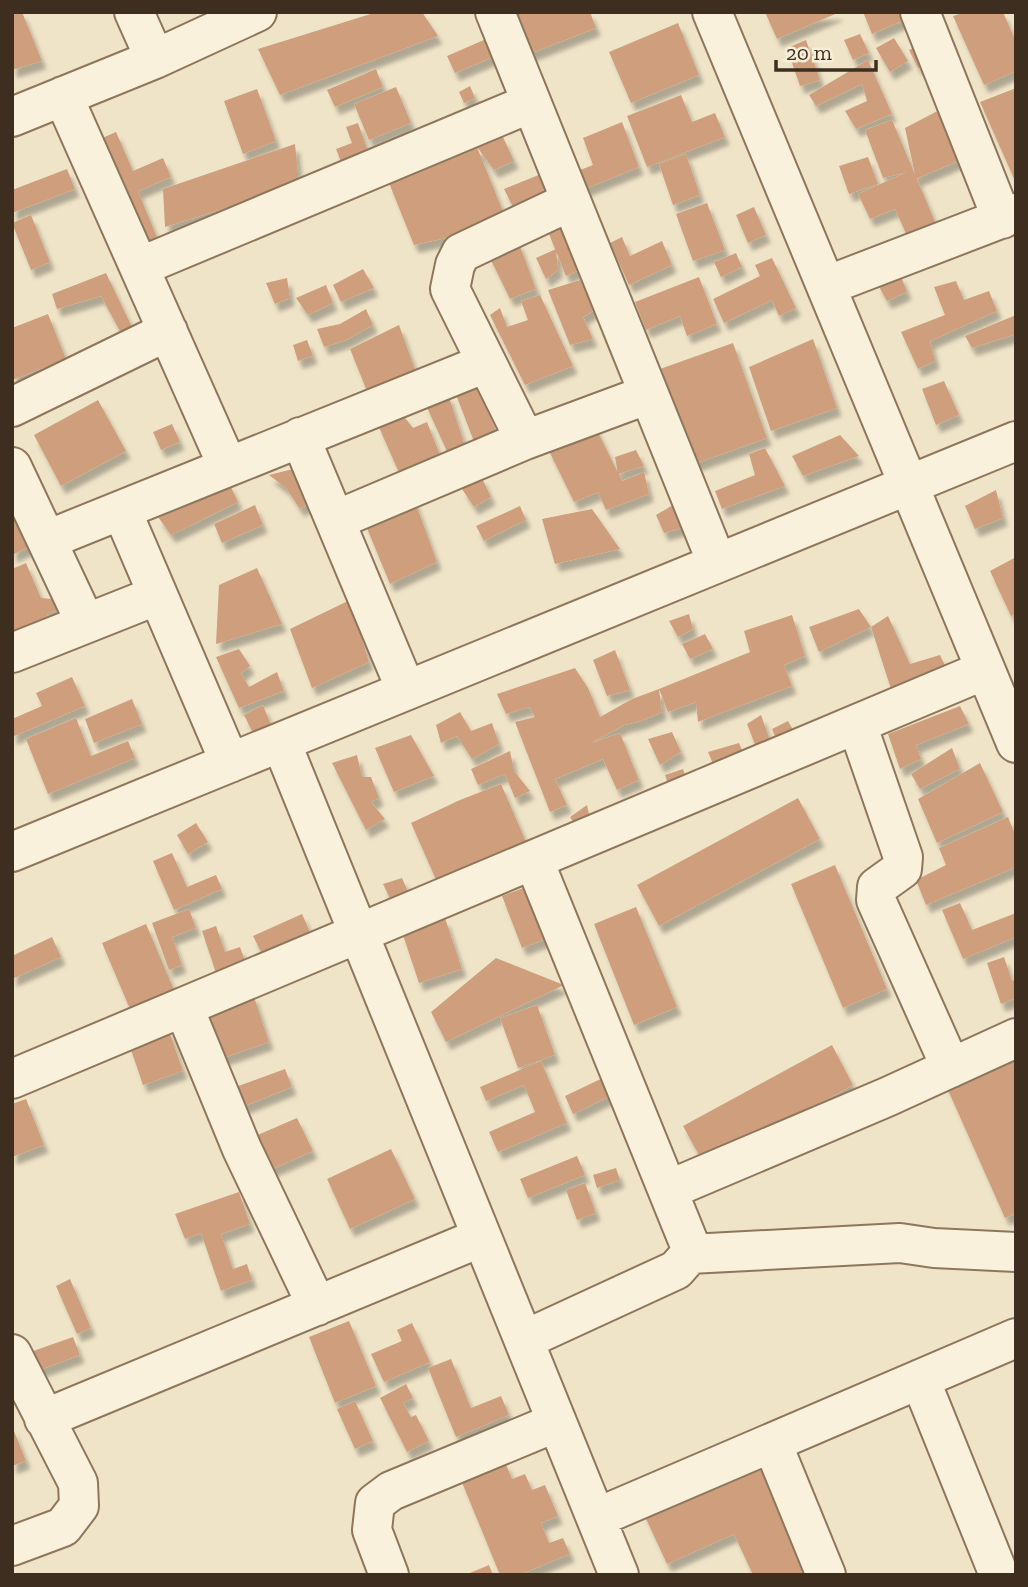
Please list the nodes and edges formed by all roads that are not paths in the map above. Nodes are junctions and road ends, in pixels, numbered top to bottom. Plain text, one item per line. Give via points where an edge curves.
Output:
1 (134, 12) edge
2 (257, 12) edge
3 (495, 12) edge
4 (712, 12) edge
5 (920, 12) edge
6 (155, 59) junction
7 (63, 96) junction
8 (531, 103) junction
9 (12, 117) edge
10 (571, 201) junction
11 (1009, 216) edge
12 (139, 267) junction
13 (826, 286) junction
14 (168, 331) junction
15 (486, 363) junction
16 (649, 394) junction
17 (12, 407) edge
18 (300, 438) junction
19 (525, 440) junction
20 (1016, 441) edge
21 (12, 467) edge
22 (228, 467) junction
23 (908, 485) junction
24 (122, 512) junction
25 (336, 520) junction
26 (47, 540) junction
27 (717, 563) junction
28 (158, 595) junction
29 (85, 622) junction
30 (12, 653) edge
31 (985, 670) junction
32 (406, 690) junction
33 (857, 724) junction
34 (281, 742) junction
35 (1016, 743) edge
36 (230, 764) junction
37 (12, 852) edge
38 (534, 861) junction
39 (359, 934) junction
40 (184, 1008) junction
41 (1016, 1038) edge
42 (951, 1068) junction
43 (12, 1079) edge
44 (667, 1190) junction
45 (482, 1237) junction
46 (1016, 1252) edge
47 (690, 1254) junction
48 (317, 1306) junction
49 (1016, 1338) edge
50 (524, 1340) junction
51 (12, 1354) edge
52 (920, 1379) junction
53 (44, 1419) junction
54 (557, 1422) junction
55 (772, 1443) junction
56 (596, 1518) junction
57 (12, 1546) edge
58 (399, 1574) edge
59 (619, 1575) edge
60 (825, 1575) edge
61 (999, 1575) edge

1 - 6 street
2 - 6 street
3 - 8 street
4 - 13 street
5 - 11 street
6 - 7 street
7 - 9 street
7 - 12 street
8 - 10 street
8 - 12 street
10 - 15 street via 461,253 450,289
10 - 16 street
11 - 13 street
12 - 14 street
13 - 23 street
14 - 17 street
14 - 22 street
15 - 18 street
15 - 19 street
16 - 19 street
16 - 27 street
18 - 22 street
18 - 25 street
19 - 25 street
20 - 23 street
21 - 26 street
22 - 24 street
23 - 27 street
23 - 31 street
24 - 26 street
24 - 28 street
25 - 32 street
26 - 29 street
27 - 32 street
28 - 29 street
28 - 36 street
29 - 30 street
31 - 33 street
31 - 35 street
32 - 34 street
33 - 38 street
33 - 42 street via 904,856 901,869 877,887 876,900
34 - 36 street
34 - 39 street
36 - 37 street
38 - 39 street
38 - 44 street
39 - 40 street
39 - 45 street
40 - 43 street
40 - 48 street via 242,1149
41 - 42 street
42 - 44 street
44 - 47 street
45 - 48 street
45 - 50 street
46 - 47 street via 900,1243
47 - 50 street via 676,1270
48 - 53 street
49 - 52 street
50 - 54 street
51 - 53 street
52 - 55 street
52 - 61 street
53 - 57 street via 78,1483 79,1506 64,1527
54 - 56 street
54 - 58 street via 391,1491 375,1503 372,1530
55 - 56 street
55 - 60 street
56 - 59 street

